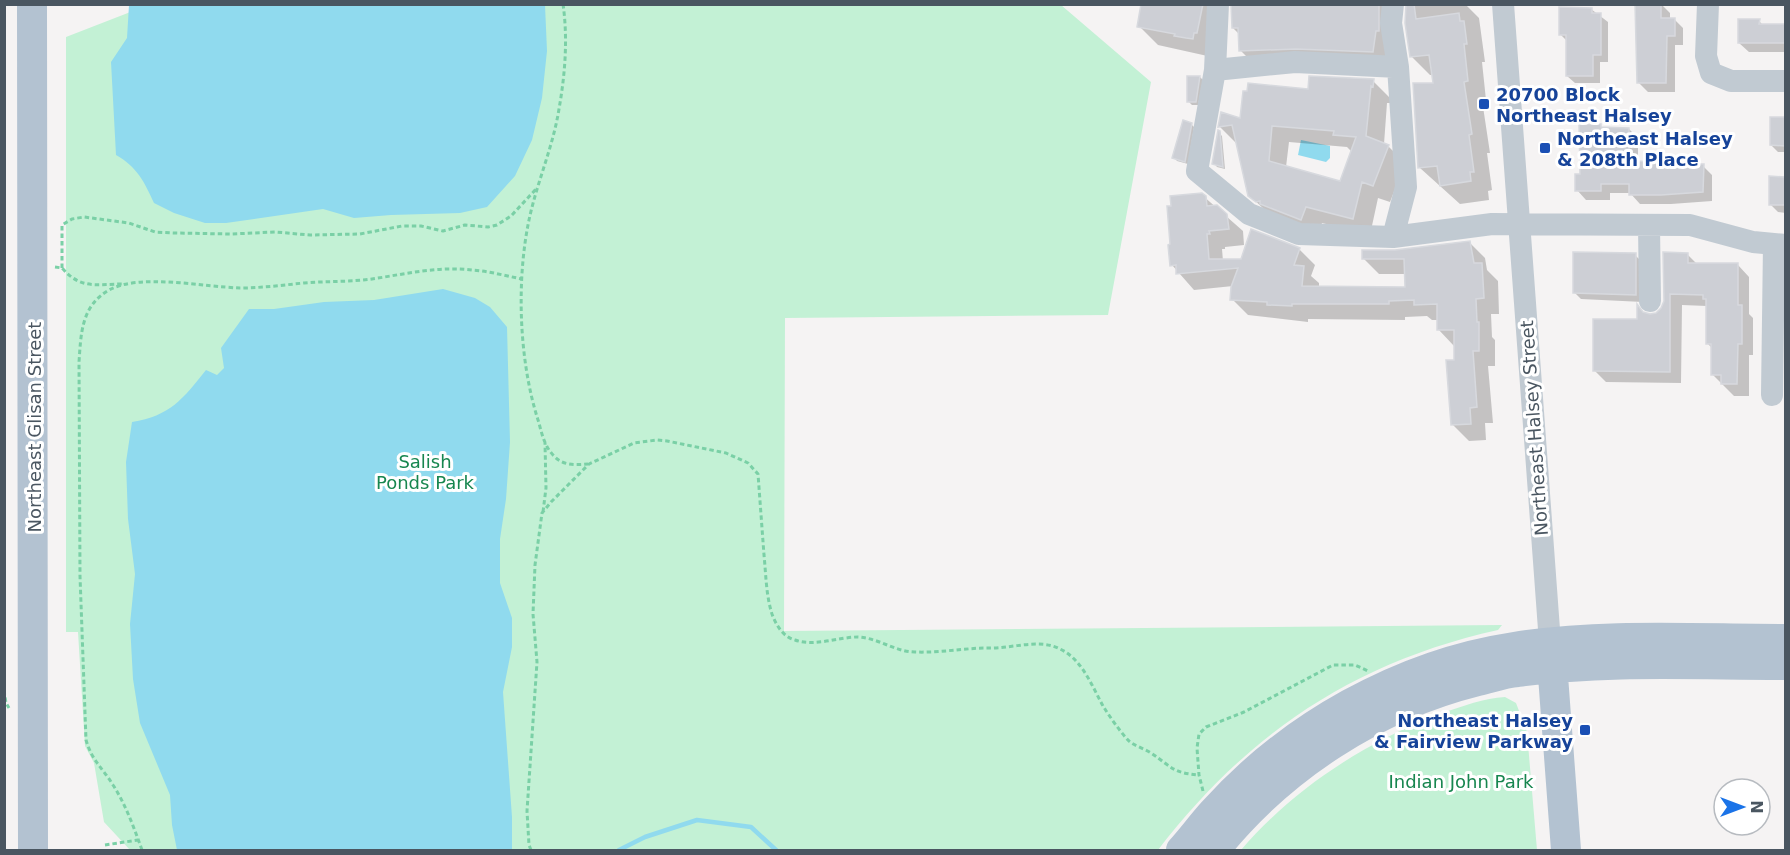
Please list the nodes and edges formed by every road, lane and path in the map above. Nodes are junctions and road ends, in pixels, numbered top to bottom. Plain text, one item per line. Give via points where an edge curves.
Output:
1 (32, 4) edge
2 (563, 4) edge
3 (1218, 4) edge
4 (1393, 4) edge
5 (1503, 4) edge
6 (1708, 4) edge
7 (1398, 67) junction
8 (1215, 70) junction
9 (1785, 81) edge
10 (537, 188) junction
11 (1519, 225) junction
12 (1649, 225) junction
13 (1393, 237) junction
14 (1780, 244) edge
15 (33, 266) junction
16 (62, 268) junction
17 (522, 279) junction
18 (125, 284) junction
19 (1650, 301) dead end
20 (1772, 395) dead end
21 (545, 443) junction
22 (589, 464) junction
23 (542, 513) junction
24 (1785, 639) edge
25 (1551, 656) junction
26 (1785, 665) edge
27 (1383, 687) junction
28 (1199, 776) junction
29 (1203, 791) dead end
30 (138, 840) junction
31 (105, 845) dead end
32 (33, 850) edge
33 (142, 850) edge
34 (531, 850) edge
35 (1181, 850) edge
36 (1215, 850) edge
37 (1566, 850) edge

1 - 15 main road, Northeast Glisan Street
2 - 10 path via 565,49 559,111
3 - 8 street
4 - 7 street via 1391,23
5 - 11 street, Northeast Halsey Street
6 - 9 street via 1706,56 1710,73 1731,81
7 - 8 street via 1295,62
7 - 13 street via 1406,187
8 - 13 street via 1197,171 1248,214 1299,234
10 - 16 path via 497,225 465,225 442,231 402,226 360,234 174,233 155,232 129,223 72,219 62,225
10 - 17 path
11 - 12 street
11 - 13 street via 1492,224
11 - 25 street, Northeast Halsey Street
12 - 14 street via 1690,225 1753,242
12 - 19 street
14 - 20 street
15 - 16 path
15 - 32 main road, Northeast Glisan Street
16 - 18 path via 71,279 84,285
17 - 18 path via 453,269 242,288 166,282
17 - 21 path via 523,357 530,397
18 - 30 path via 98,297 81,328 80,587 86,740 91,756 127,810
21 - 22 path via 553,456 568,465
21 - 23 path
22 - 23 path
22 - 28 path via 634,443 657,440 726,453 748,463 758,474 767,593 772,615 786,636 808,642 861,637 915,652 1033,645 1062,649 1085,673 1129,742 1173,771
23 - 34 path via 533,614 537,662 527,811
24 - 25 main road via 1589,639
25 - 26 main road via 1590,665
25 - 27 main road via 1513,647 1443,664
25 - 36 main road via 1516,672 1418,699 1364,725 1278,784
25 - 37 main road, Northeast Halsey Street
27 - 28 path via 1373,673 1355,665 1333,665 1244,712 1206,727 1199,734 1197,748
27 - 35 main road via 1271,757 1214,811
28 - 29 path
30 - 31 path
30 - 33 path

